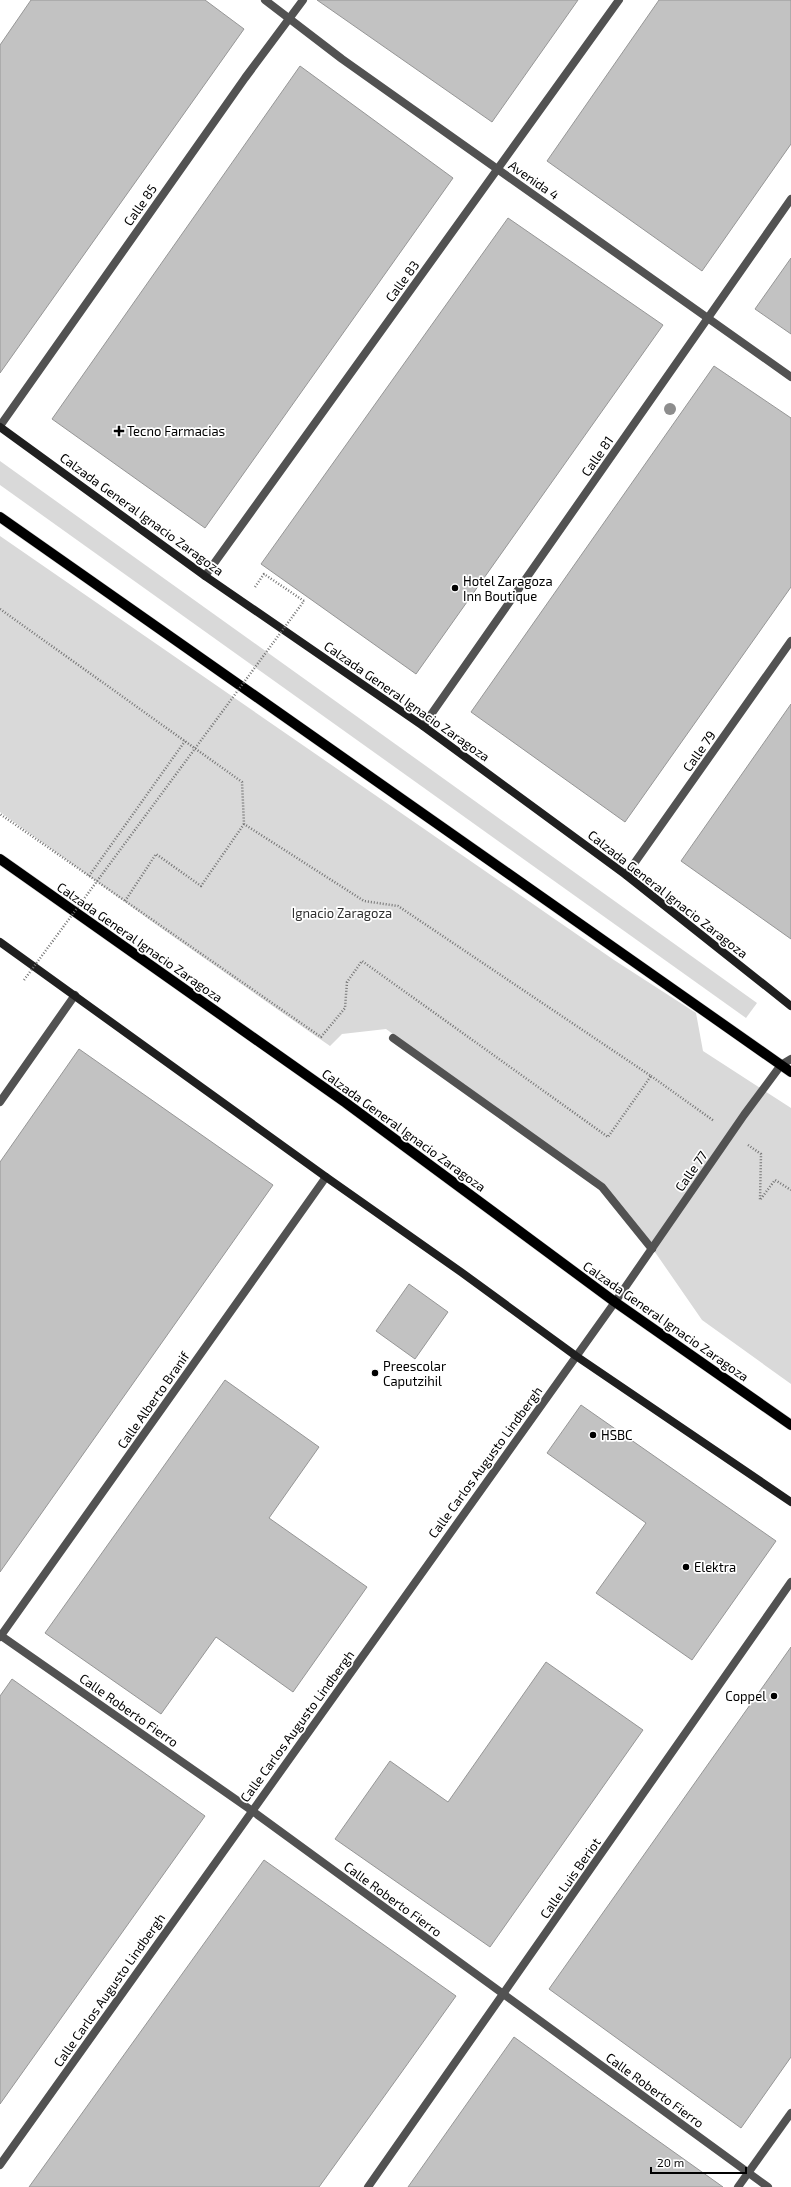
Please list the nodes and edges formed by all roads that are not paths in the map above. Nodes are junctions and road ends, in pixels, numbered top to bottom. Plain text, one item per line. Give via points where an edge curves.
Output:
1 (265, 0) edge
2 (303, 0) edge
3 (619, 0) edge
4 (289, 18) junction
5 (497, 169) junction
6 (791, 199) edge
7 (708, 318) junction
8 (791, 377) edge
9 (0, 426) edge
10 (0, 517) edge
11 (205, 576) junction
12 (791, 641) edge
13 (423, 726) junction
14 (0, 859) edge
15 (626, 875) junction
16 (0, 942) edge
17 (75, 995) junction
18 (791, 1006) edge
19 (393, 1038) dead end
20 (791, 1059) edge
21 (781, 1065) junction
22 (791, 1072) edge
23 (0, 1102) edge
24 (326, 1177) junction
25 (652, 1249) junction
26 (615, 1302) junction
27 (576, 1356) junction
28 (791, 1425) edge
29 (791, 1502) edge
30 (791, 1582) edge
31 (0, 1636) edge
32 (251, 1810) junction
33 (504, 1994) junction
34 (791, 2113) edge
35 (0, 2165) edge
36 (748, 2173) junction
37 (368, 2187) edge
38 (738, 2187) edge
39 (768, 2187) edge

1 - 4 street, Avenida 4
2 - 4 street, Calle 85
3 - 5 street, Calle 83
4 - 5 street, Avenida 4 via 342,59
4 - 9 street, Calle 85
5 - 7 street, Avenida 4
5 - 11 street, Calle 83
6 - 7 street, Calle 81
7 - 8 street, Avenida 4
7 - 13 street, Calle 81
9 - 11 main road, Calzada General Ignacio Zaragoza
10 - 21 main road
11 - 13 main road, Calzada General Ignacio Zaragoza
12 - 15 street, Calle 79
13 - 15 main road, Calzada General Ignacio Zaragoza
14 - 26 main road, Calzada General Ignacio Zaragoza via 346,1103
15 - 18 main road, Calzada General Ignacio Zaragoza
16 - 17 main road
17 - 23 street
17 - 24 main road
19 - 25 street via 602,1187
20 - 21 street, Calle 77
21 - 22 main road
21 - 25 street, Calle 77
24 - 27 main road
24 - 31 street, Calle Alberto Branif
25 - 26 street, Calle 77
26 - 27 street, Calle Carlos Augusto Lindbergh
26 - 28 main road, Calzada General Ignacio Zaragoza
27 - 29 main road
27 - 32 street, Calle Carlos Augusto Lindbergh
30 - 33 street, Calle Luis Beriot
31 - 32 street, Calle Roberto Fierro
32 - 33 street, Calle Roberto Fierro
32 - 35 street, Calle Carlos Augusto Lindbergh
33 - 36 street, Calle Roberto Fierro
33 - 37 street, Calle Luis Beriot
34 - 36 street
36 - 38 street
36 - 39 street, Calle Roberto Fierro

